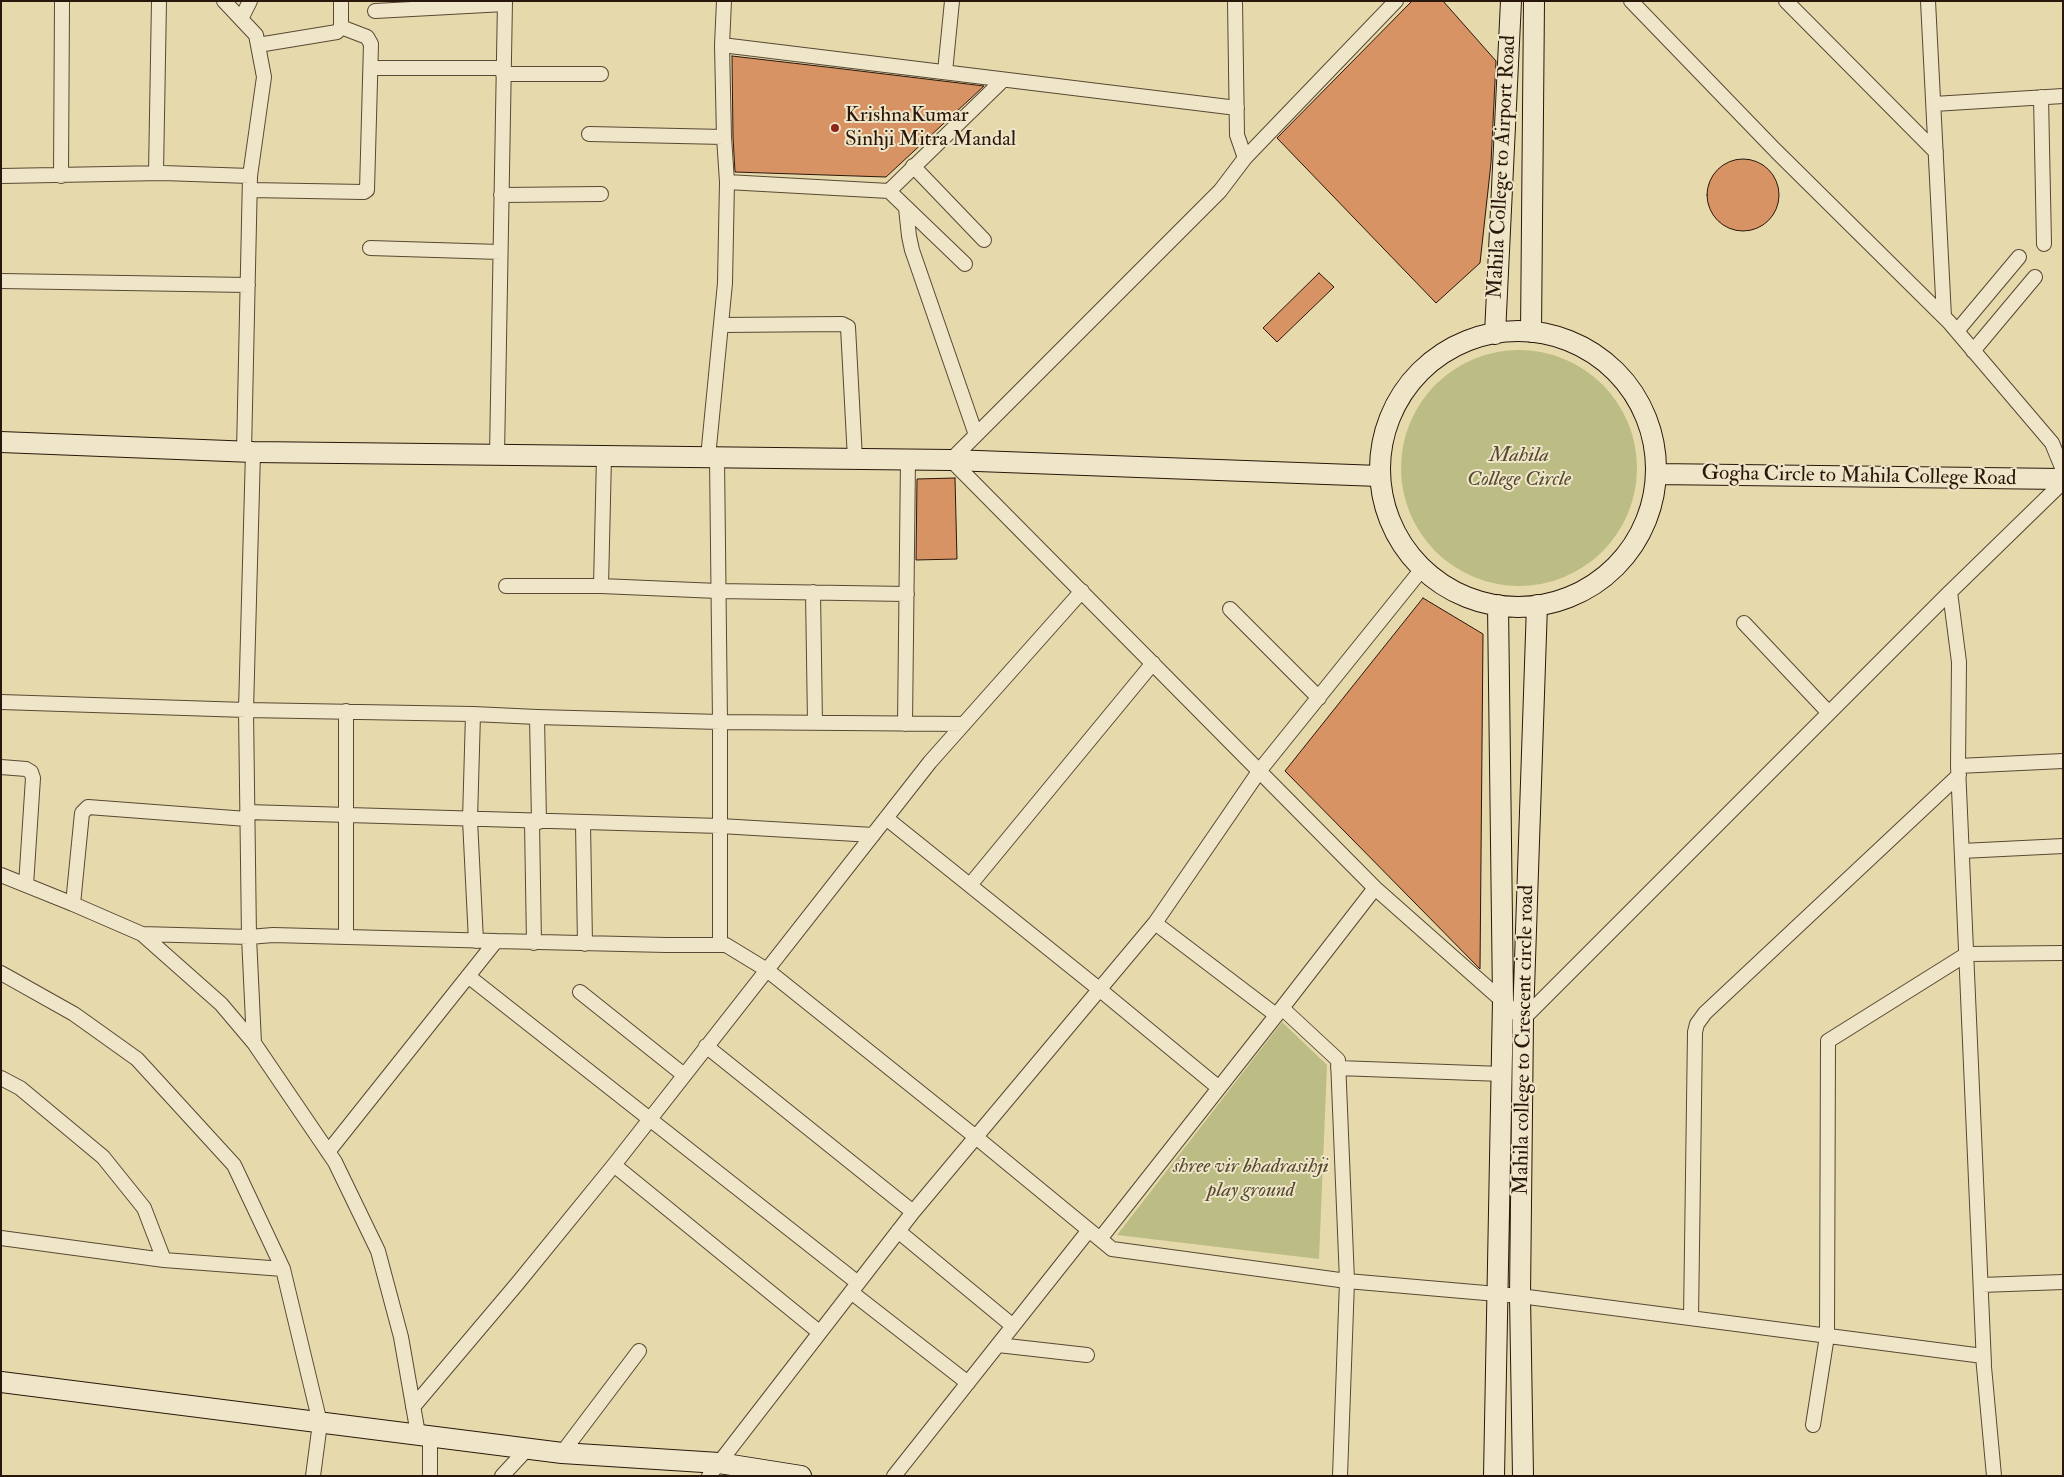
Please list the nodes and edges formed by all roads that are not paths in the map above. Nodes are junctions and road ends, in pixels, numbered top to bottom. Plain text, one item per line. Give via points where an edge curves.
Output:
1 (62, 1) edge
2 (159, 1) edge
3 (224, 1) edge
4 (250, 1) edge
5 (341, 1) edge
6 (724, 1) edge
7 (952, 1) edge
8 (1235, 1) edge
9 (1396, 1) edge
10 (1511, 1) edge
11 (1534, 1) edge
12 (1632, 1) edge
13 (1786, 1) edge
14 (1928, 1) edge
15 (505, 3) edge
16 (375, 11) dead end
17 (241, 19) junction
18 (341, 27) junction
19 (258, 45) junction
20 (722, 45) junction
21 (371, 68) junction
22 (504, 71) junction
23 (945, 72) junction
24 (600, 74) dead end
25 (1003, 80) junction
26 (2063, 96) edge
27 (2041, 97) junction
28 (1934, 104) junction
29 (1237, 108) junction
30 (589, 134) dead end
31 (724, 137) junction
32 (1936, 152) junction
33 (1245, 158) junction
34 (913, 166) junction
35 (156, 173) junction
36 (1, 176) edge
37 (61, 176) junction
38 (727, 182) junction
39 (250, 183) junction
40 (888, 190) junction
41 (601, 194) dead end
42 (501, 195) junction
43 (906, 208) junction
44 (984, 240) dead end
45 (2044, 244) dead end
46 (370, 248) dead end
47 (500, 252) junction
48 (2019, 257) dead end
49 (965, 264) dead end
50 (2035, 278) dead end
51 (1, 281) edge
52 (248, 285) junction
53 (1944, 317) junction
54 (721, 325) junction
55 (1957, 331) junction
56 (1531, 332) junction
57 (1495, 334) junction
58 (1973, 351) junction
59 (976, 435) junction
60 (1, 442) edge
61 (248, 452) junction
62 (497, 455) junction
63 (604, 456) junction
64 (713, 457) junction
65 (854, 459) junction
66 (908, 459) junction
67 (951, 460) junction
68 (2063, 470) edge
69 (1656, 474) junction
70 (1379, 476) junction
71 (2063, 480) edge
72 (1422, 569) junction
73 (506, 586) dead end
74 (601, 586) junction
75 (718, 591) junction
76 (1082, 591) junction
77 (814, 592) junction
78 (1950, 592) junction
79 (907, 594) junction
80 (1498, 605) junction
81 (1536, 605) junction
82 (1230, 609) dead end
83 (1744, 623) dead end
84 (1153, 663) junction
85 (1319, 698) junction
86 (1, 702) edge
87 (246, 710) junction
88 (346, 711) junction
89 (1829, 713) junction
90 (473, 714) junction
91 (537, 717) junction
92 (720, 722) junction
93 (815, 723) junction
94 (905, 724) junction
95 (964, 724) junction
96 (2063, 762) edge
97 (1, 767) edge
98 (1260, 770) junction
99 (1958, 770) junction
100 (345, 814) junction
101 (247, 815) junction
102 (886, 818) junction
103 (470, 820) junction
104 (535, 822) junction
105 (583, 823) junction
106 (720, 826) junction
107 (873, 835) junction
108 (2063, 846) edge
109 (1962, 851) junction
110 (1, 875) edge
111 (26, 885) junction
112 (970, 885) junction
113 (1375, 888) junction
114 (74, 904) junction
115 (1155, 923) junction
116 (142, 934) junction
117 (249, 937) junction
118 (346, 937) junction
119 (476, 941) junction
120 (496, 941) junction
121 (534, 942) junction
122 (585, 944) junction
123 (720, 945) junction
124 (2063, 953) edge
125 (1967, 954) junction
126 (767, 970) junction
127 (1, 972) edge
128 (468, 976) junction
129 (1099, 989) junction
130 (580, 992) dead end
131 (1503, 1000) junction
132 (1279, 1012) junction
133 (1524, 1019) junction
134 (254, 1043) junction
135 (706, 1046) junction
136 (1338, 1068) junction
137 (1502, 1074) junction
138 (684, 1075) junction
139 (1, 1078) edge
140 (1219, 1088) junction
141 (650, 1119) junction
142 (977, 1138) junction
143 (328, 1152) junction
144 (614, 1165) junction
145 (913, 1212) junction
146 (898, 1231) junction
147 (1095, 1235) junction
148 (1, 1238) edge
149 (164, 1260) junction
150 (283, 1268) junction
151 (1347, 1281) junction
152 (2063, 1282) edge
153 (1981, 1285) junction
154 (854, 1287) junction
155 (1497, 1294) junction
156 (1520, 1296) junction
157 (1691, 1318) junction
158 (1013, 1326) junction
159 (818, 1332) junction
160 (1827, 1336) junction
161 (998, 1345) junction
162 (639, 1351) dead end
163 (1087, 1354) dead end
164 (1985, 1377) junction
165 (1, 1382) edge
166 (968, 1383) junction
167 (413, 1407) junction
168 (320, 1423) junction
169 (1814, 1425) dead end
170 (424, 1435) junction
171 (527, 1449) junction
172 (562, 1453) junction
173 (715, 1471) edge
174 (313, 1476) edge
175 (430, 1476) edge
176 (502, 1476) edge
177 (801, 1476) edge
178 (894, 1476) edge
179 (1340, 1476) edge
180 (1494, 1476) edge
181 (1523, 1476) edge
182 (1994, 1476) edge

1 - 37 street
2 - 35 street
3 - 17 street
4 - 17 street
5 - 18 street
6 - 20 street
7 - 23 street
8 - 29 street
9 - 33 street
10 - 57 main road, Mahila College to Airport Road
11 - 56 main road, Mahila College to Airport Road
12 - 53 street via 1776,151
13 - 32 street
14 - 28 street
15 - 16 street
15 - 22 street
17 - 19 street via 256,35
18 - 19 street via 337,32
18 - 21 street via 370,40
19 - 39 street via 264,77
20 - 23 street
20 - 31 street
21 - 22 street
21 - 39 street via 367,190
22 - 24 street
22 - 42 street
23 - 25 street
25 - 29 street
25 - 34 street
26 - 27 street
27 - 28 street
27 - 45 street
28 - 32 street
29 - 33 street via 1237,135
30 - 31 street
31 - 38 street
32 - 53 street
33 - 59 street via 1220,191
34 - 40 street
34 - 44 street
35 - 37 street
35 - 39 street
36 - 37 street
38 - 40 street
38 - 54 street
39 - 52 street
40 - 43 street
41 - 42 street
42 - 47 street
43 - 49 street
43 - 59 street via 912,250
46 - 47 street
47 - 62 street
48 - 55 street
50 - 58 street
51 - 52 street
52 - 61 street
53 - 55 street
54 - 64 street
54 - 65 street via 846,325 850,330
55 - 58 street
56 - 57 main road via 1516,330
56 - 69 main road via 1560,337 1600,358 1631,390 1651,430
57 - 70 main road via 1472,337 1433,359 1402,391 1384,432
58 - 68 street via 2052,443
59 - 67 street
60 - 61 main road
61 - 62 main road
61 - 87 street
62 - 63 main road
63 - 64 main road
63 - 74 street
64 - 65 main road
64 - 75 street
65 - 66 main road
66 - 67 main road
66 - 79 street
67 - 70 main road
67 - 76 street
69 - 71 main road, Gogha Circle to Mahila College Road
69 - 81 main road via 1648,518 1626,557 1592,586 1552,604
70 - 72 main road via 1386,511 1400,542
71 - 78 street
72 - 80 main road via 1462,596
72 - 85 street
73 - 74 street
74 - 75 street
75 - 77 street
75 - 92 street
76 - 84 street
76 - 95 street
77 - 79 street
77 - 93 street
78 - 89 street
78 - 99 street via 1959,662
79 - 94 street
80 - 81 main road
80 - 131 main road, Mahila college to Crescent circle road
81 - 133 main road, Mahila college to Crescent circle road
82 - 85 street
83 - 89 street
84 - 98 street
84 - 112 street
85 - 98 street
86 - 87 street
87 - 88 street
87 - 101 street
88 - 90 street
88 - 100 street
89 - 133 street
90 - 91 street
90 - 103 street
91 - 92 street
91 - 104 street
92 - 93 street
92 - 106 street
93 - 94 street
94 - 95 street
95 - 102 street
96 - 99 street
97 - 111 street via 26,769 33,778
98 - 113 street
98 - 115 street
99 - 109 street
99 - 157 street via 1697,1024
100 - 101 street
100 - 103 street
100 - 118 street
101 - 114 street via 88,807 82,813
101 - 117 street
102 - 107 street
102 - 112 street
103 - 104 street
103 - 119 street
104 - 105 street
104 - 121 street
105 - 106 street
105 - 122 street
106 - 107 street
106 - 123 street
107 - 126 street
108 - 109 street
109 - 125 street
110 - 111 street
111 - 114 street
112 - 129 street
113 - 131 street
113 - 132 street
114 - 116 street
115 - 129 street
115 - 132 street
116 - 117 street
116 - 134 street via 221,1004
117 - 118 street
117 - 134 street
118 - 119 street
119 - 120 street
120 - 121 street
120 - 128 street
121 - 122 street
122 - 123 street
123 - 126 street via 726,945
124 - 125 street
125 - 153 street
125 - 160 street via 1828,1040
126 - 135 street
126 - 142 street
127 - 150 street via 74,1014 137,1059 234,1164
128 - 141 street
128 - 143 street
129 - 140 street
129 - 142 street
130 - 138 street
131 - 133 street
131 - 137 main road, Mahila college to Crescent circle road
132 - 136 street via 1338,1060
132 - 140 street
133 - 156 main road, Mahila college to Crescent circle road
134 - 143 street
135 - 138 street
135 - 145 street
136 - 137 street
136 - 151 street
137 - 155 main road, Mahila college to Crescent circle road
138 - 141 street
139 - 149 street via 20,1088 103,1157 144,1208
140 - 147 street
141 - 144 street
141 - 154 street
142 - 145 street
142 - 147 street
143 - 167 street via 378,1251 401,1337
144 - 159 street
144 - 167 street
145 - 146 street
146 - 154 street
146 - 158 street
147 - 151 street via 1112,1249
147 - 158 street
148 - 149 street
149 - 150 street
150 - 168 street
151 - 155 street
151 - 179 street
152 - 153 street
153 - 164 street
154 - 159 street
154 - 166 street
155 - 156 street
155 - 180 main road, Mahila college to Crescent circle road
156 - 157 street
156 - 181 main road, Mahila college to Crescent circle road
157 - 160 street
158 - 161 street
159 - 173 street
160 - 164 street via 1983,1356
160 - 169 street
161 - 163 street
161 - 166 street
162 - 172 street
164 - 182 street
165 - 168 main road
166 - 178 street
167 - 170 street
168 - 170 main road
168 - 174 street
170 - 171 main road
170 - 175 street
171 - 172 main road
171 - 176 street
172 - 173 main road
173 - 177 main road

